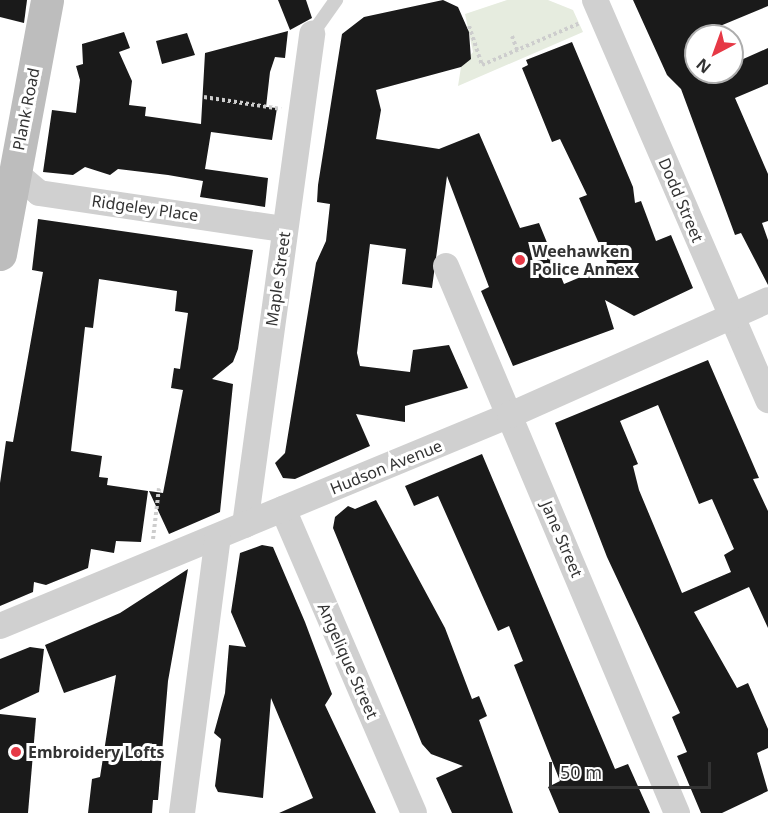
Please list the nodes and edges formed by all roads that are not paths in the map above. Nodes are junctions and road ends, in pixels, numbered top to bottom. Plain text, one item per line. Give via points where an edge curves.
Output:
1 (47, 0) edge
2 (336, 0) edge
3 (589, 11) edge
4 (312, 34) joint
5 (14, 171) junction
6 (284, 229) junction
7 (0, 254) edge
8 (446, 266) dead end
9 (768, 300) edge
10 (730, 316) junction
11 (768, 400) edge
12 (510, 416) junction
13 (283, 510) junction
14 (246, 525) junction
15 (218, 537) junction
16 (0, 626) edge
17 (182, 813) edge
18 (414, 813) edge
19 (677, 813) edge

1 - 5 main road, Plank Road
2 - 4 lane
3 - 10 street, Dodd Street
4 - 6 street, Maple Street
5 - 6 street, Ridgeley Place via 39,193
5 - 7 main road, Plank Road
6 - 14 street, Maple Street
8 - 12 street, Jane Street
9 - 10 street, Hudson Avenue
10 - 11 street, Dodd Street
10 - 12 street, Hudson Avenue
12 - 13 street, Hudson Avenue
12 - 19 street, Jane Street
13 - 14 street, Hudson Avenue
13 - 18 street, Angelique Street
14 - 15 street, Hudson Avenue
15 - 16 street, Hudson Avenue
15 - 17 street

